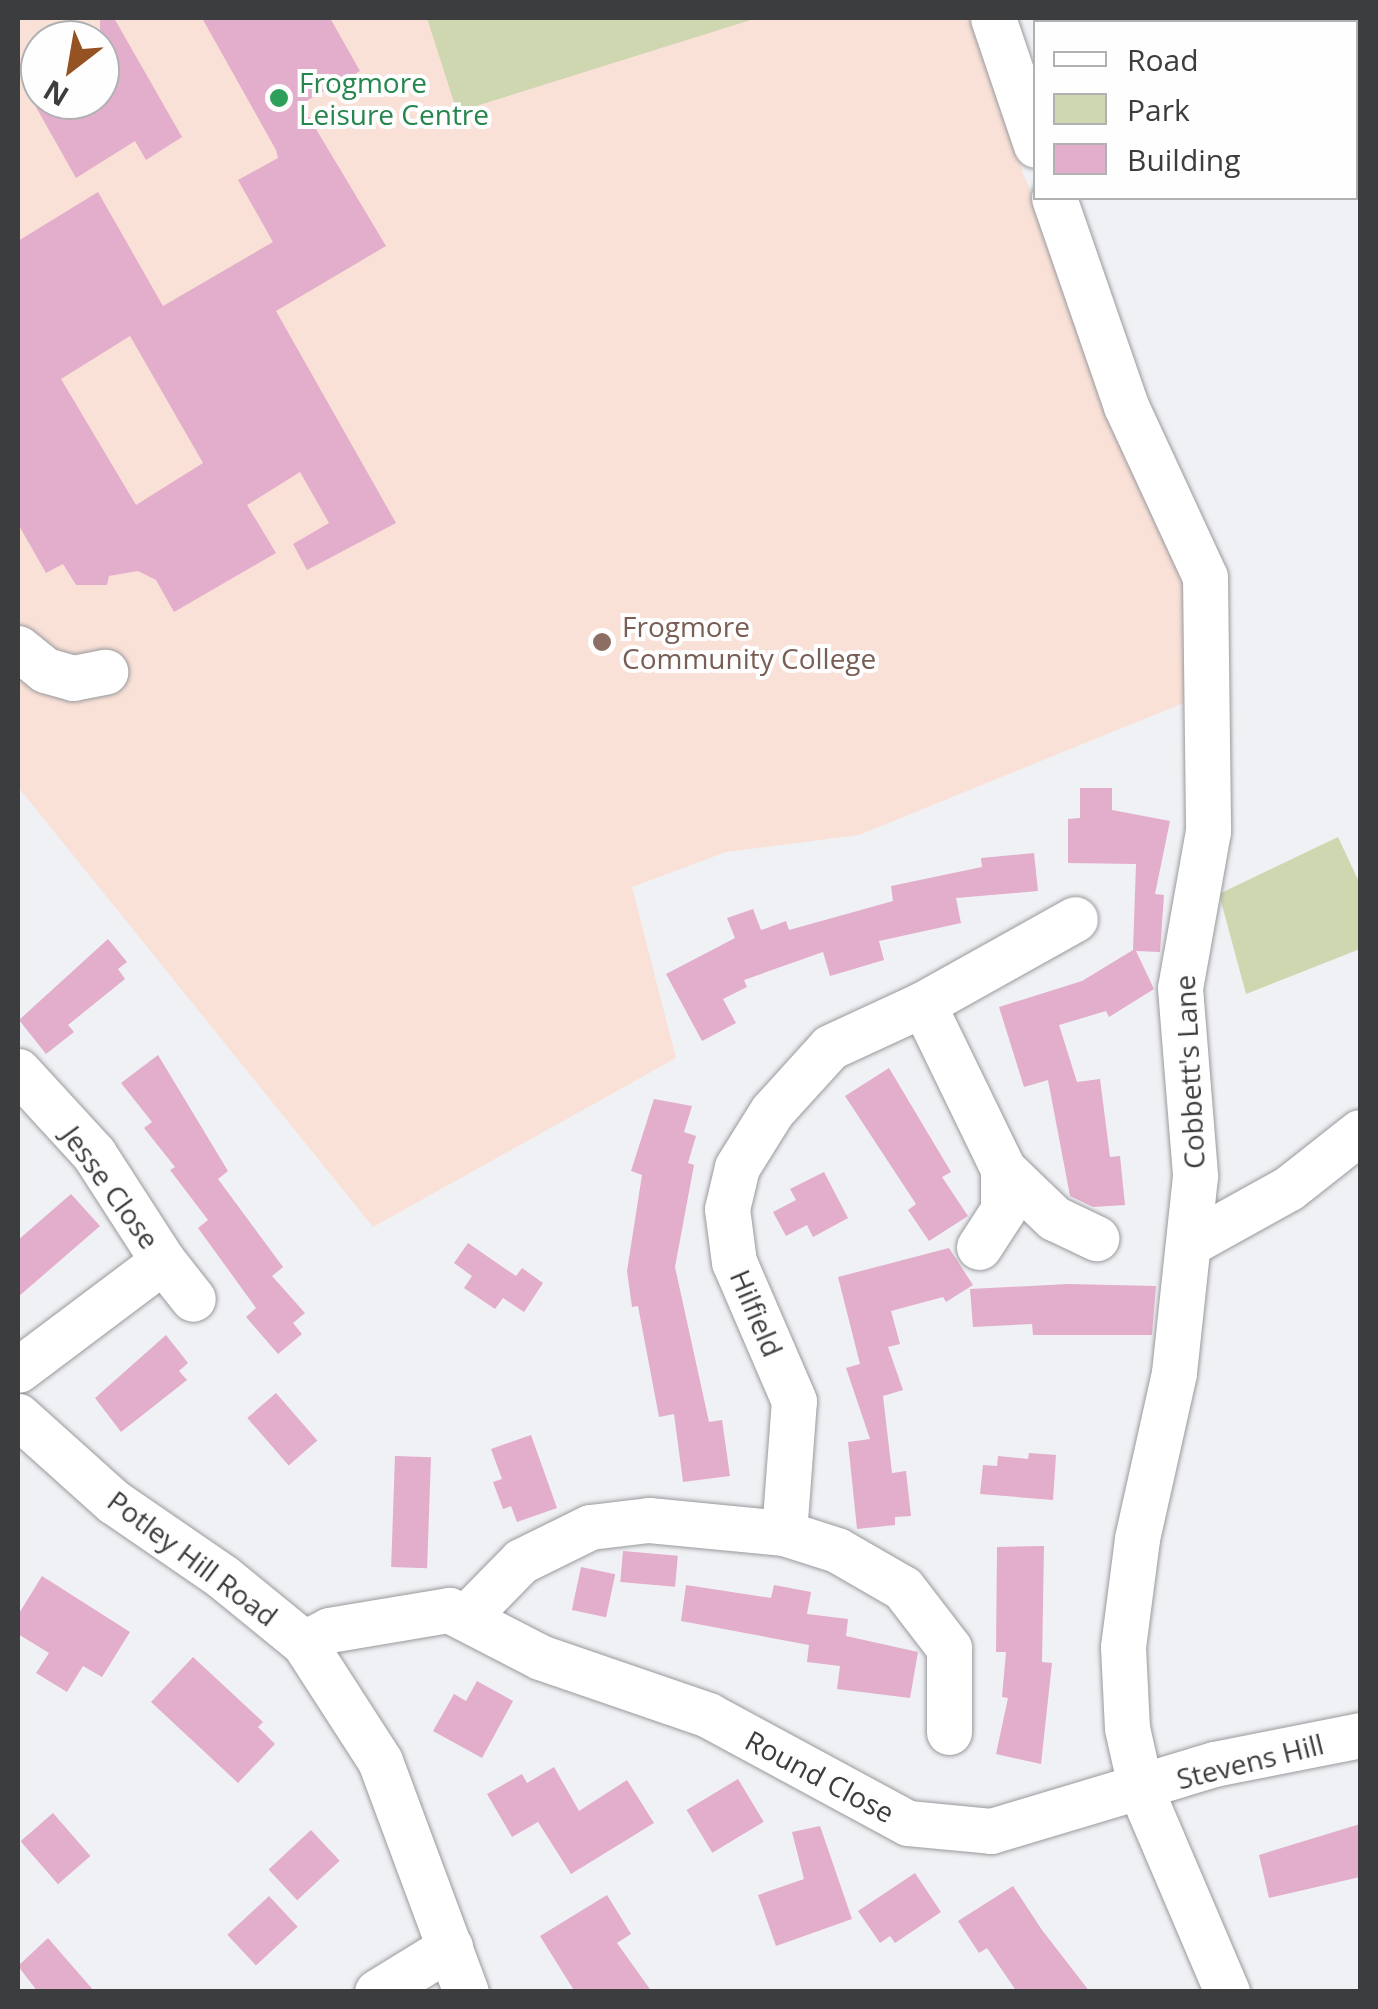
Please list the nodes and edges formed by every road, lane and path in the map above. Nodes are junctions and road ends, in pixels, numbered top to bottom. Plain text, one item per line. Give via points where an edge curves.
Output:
1 (993, 18) edge
2 (1033, 136) edge
3 (1055, 200) edge
4 (18, 648) edge
5 (105, 672) dead end
6 (1076, 919) dead end
7 (924, 1004) junction
8 (18, 1070) edge
9 (1360, 1132) edge
10 (1003, 1169) junction
11 (1096, 1238) dead end
12 (1188, 1244) junction
13 (979, 1247) dead end
14 (163, 1261) junction
15 (193, 1299) dead end
16 (18, 1370) edge
17 (18, 1416) edge
18 (784, 1533) junction
19 (466, 1616) junction
20 (304, 1644) junction
21 (949, 1732) dead end
22 (1360, 1736) edge
23 (1141, 1790) junction
24 (450, 1947) junction
25 (376, 1992) edge
26 (466, 1992) edge
27 (1227, 1992) edge

1 - 2 street
3 - 12 street, Cobbett's Lane via 1126,406 1205,578 1208,831 1180,988 1195,1176
4 - 5 street via 45,670 73,678
6 - 7 street, Hilfield
7 - 10 street
7 - 18 street, Hilfield via 830,1046 798,1077 737,1167 727,1209 734,1262 794,1400
8 - 14 street, Jesse Close via 94,1154
9 - 12 street via 1289,1188
10 - 11 street via 1054,1218
10 - 13 street via 1002,1210
12 - 23 street, Cobbett's Lane via 1174,1372 1126,1598 1127,1728
14 - 15 street, Jesse Close
14 - 16 street, Jesse Close
17 - 20 street, Potley Hill Road via 114,1502 224,1576
18 - 19 street via 649,1520 590,1526 522,1560
18 - 21 street via 837,1550 904,1588 949,1648
19 - 20 street, Round Close via 450,1610 329,1630
19 - 23 street, Round Close via 540,1656 708,1715 908,1823 991,1831
20 - 24 street, Potley Hill Road via 380,1761
22 - 23 street, Stevens Hill via 1214,1764
23 - 27 street
24 - 25 street
24 - 26 street, Potley Hill Road

